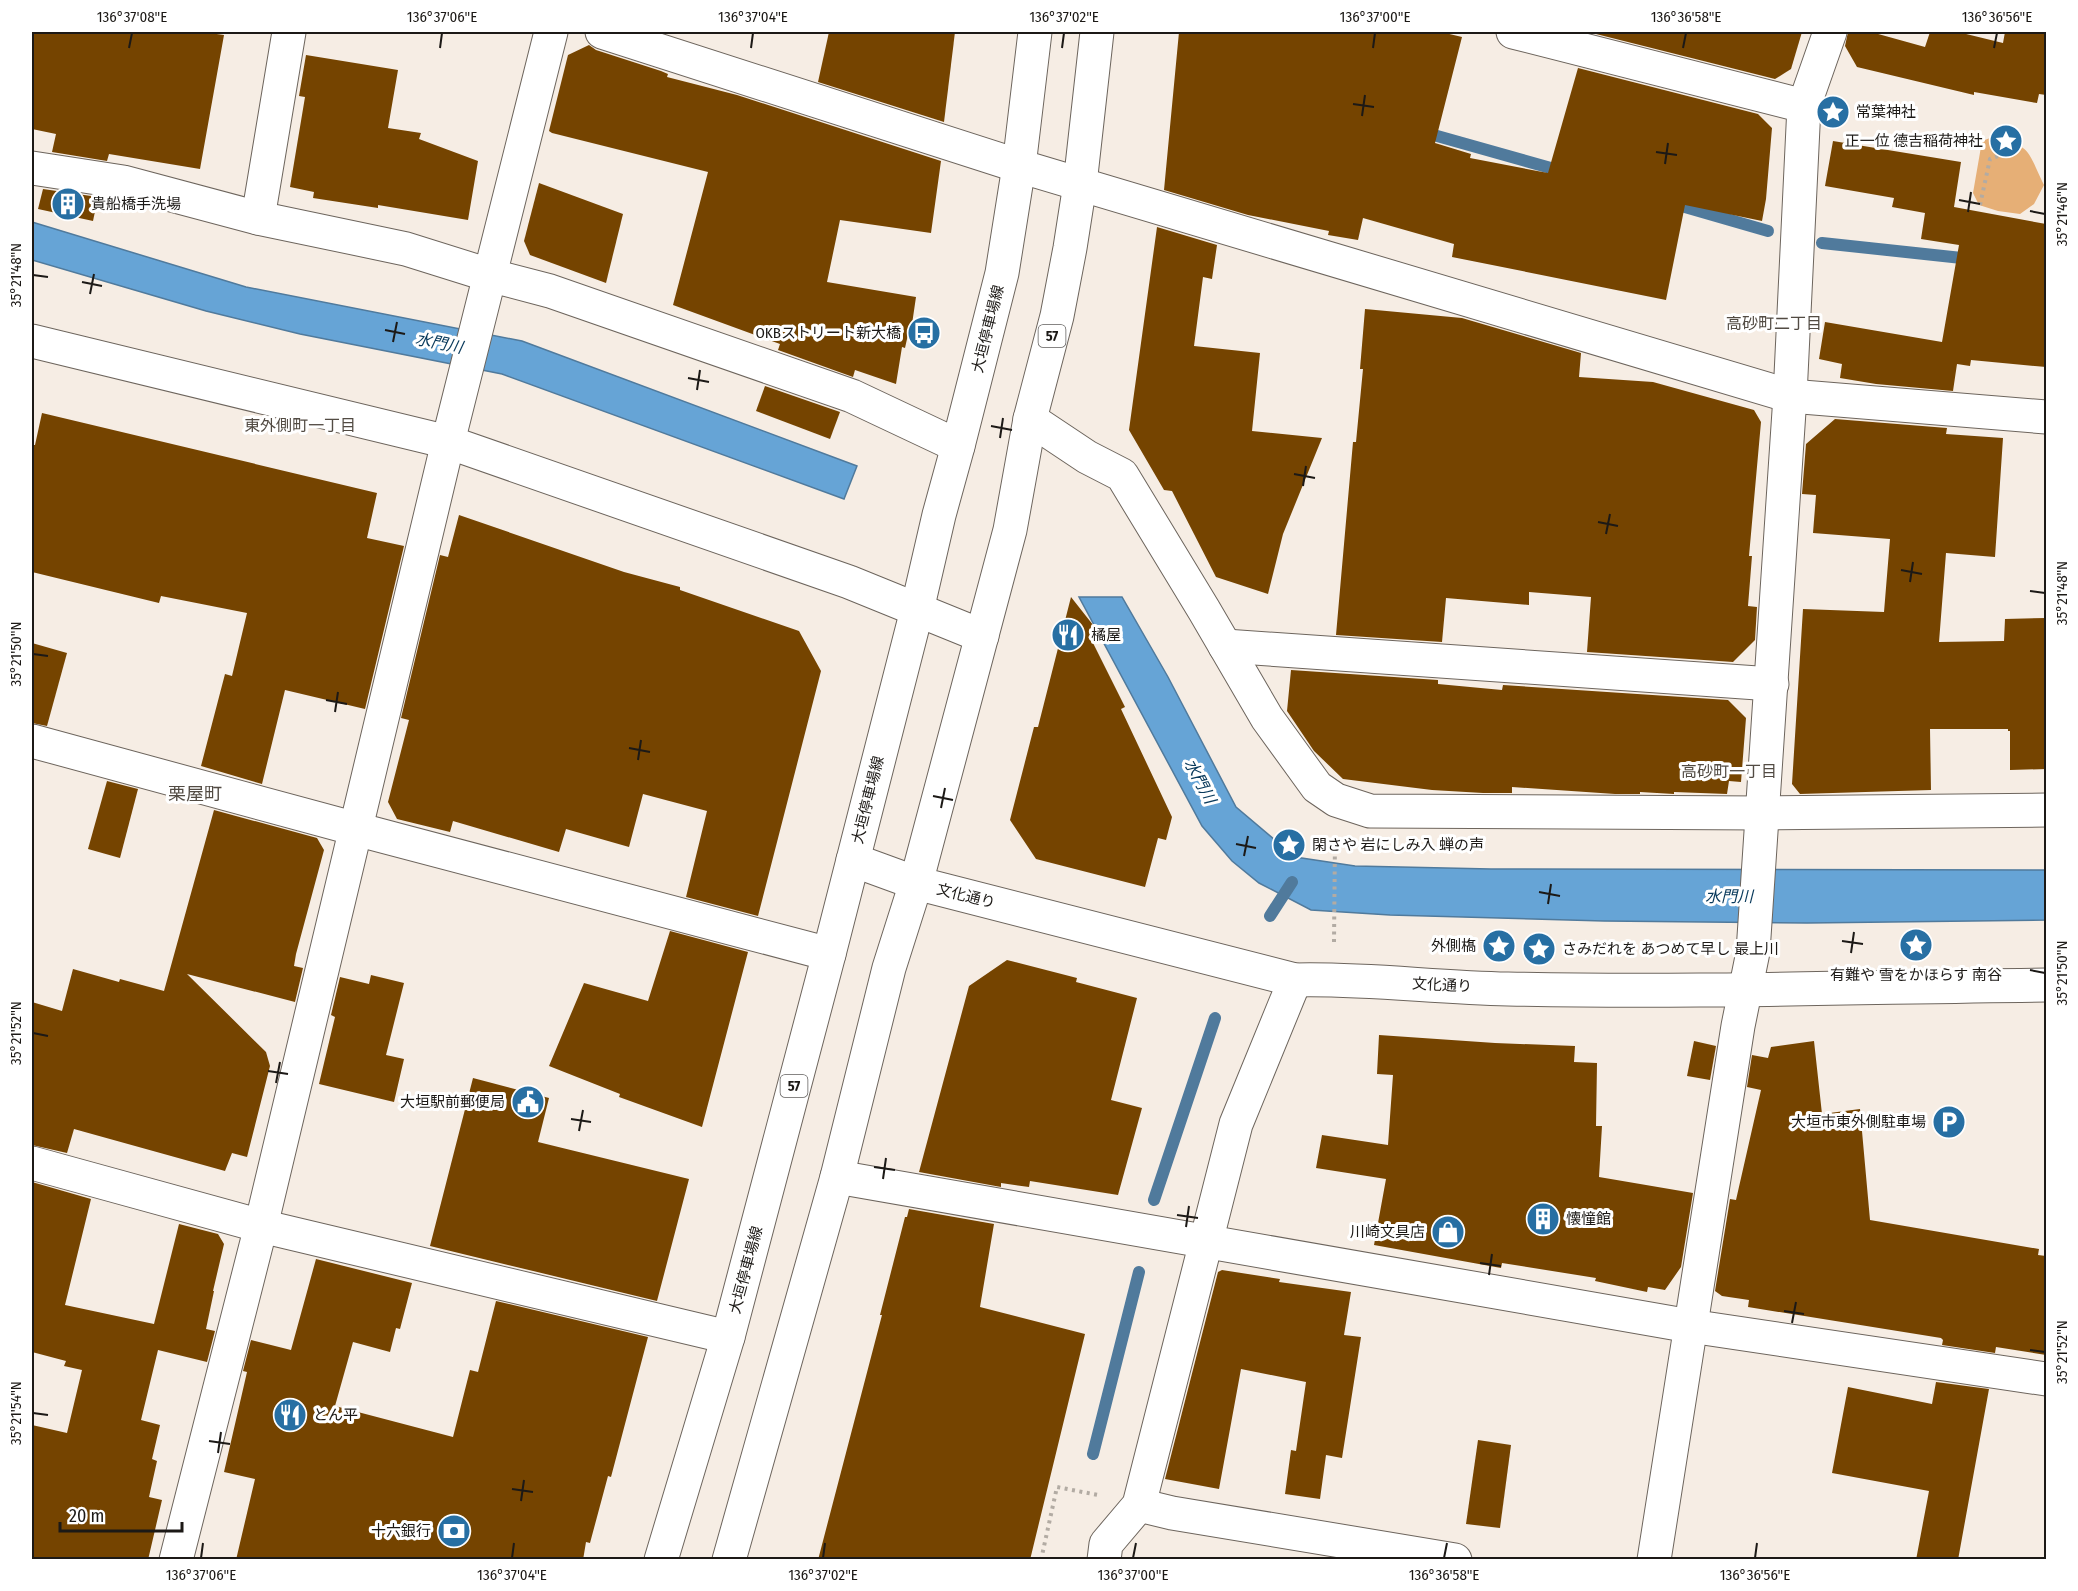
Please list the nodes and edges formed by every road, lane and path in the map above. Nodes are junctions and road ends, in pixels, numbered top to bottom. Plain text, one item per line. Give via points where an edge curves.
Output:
1 (289, 32) edge
2 (550, 32) edge
3 (602, 32) edge
4 (1035, 32) edge
5 (1096, 32) edge
6 (1513, 32) edge
7 (1830, 32) edge
8 (1804, 106) junction
9 (2013, 130) dead end
10 (1019, 165) junction
11 (32, 168) edge
12 (1080, 184) junction
13 (1980, 205) dead end
14 (258, 219) junction
15 (489, 275) junction
16 (32, 341) edge
17 (1791, 396) junction
18 (2046, 417) edge
19 (1030, 418) junction
20 (448, 442) junction
21 (958, 446) junction
22 (917, 610) junction
23 (982, 636) junction
24 (1225, 646) junction
25 (1772, 684) junction
26 (32, 741) edge
27 (2046, 810) edge
28 (1764, 813) junction
29 (356, 830) junction
30 (1335, 844) dead end
31 (853, 860) junction
32 (916, 883) junction
33 (1334, 931) dead end
34 (830, 954) junction
35 (1295, 980) junction
36 (2046, 985) edge
37 (1747, 990) junction
38 (32, 1163) edge
39 (837, 1177) junction
40 (261, 1226) junction
41 (1205, 1242) junction
42 (1690, 1326) junction
43 (728, 1337) junction
44 (2046, 1379) edge
45 (1099, 1496) dead end
46 (1139, 1505) junction
47 (176, 1560) edge
48 (661, 1560) edge
49 (729, 1560) edge
50 (1041, 1560) edge
51 (1104, 1560) edge
52 (1455, 1560) edge
53 (1654, 1560) edge

1 - 14 street
2 - 15 street
3 - 10 street
4 - 10 street, 大垣停車場線 / 57
5 - 12 street, 57
6 - 8 street
7 - 8 street
8 - 17 street
9 - 13 path via 2010,152 1990,159
10 - 12 street
10 - 21 street, 大垣停車場線 / 57 via 1002,273
11 - 14 street via 123,182
12 - 17 street
12 - 19 street, 57 via 1057,316
14 - 15 street via 406,249
15 - 20 street
15 - 21 street via 550,291 852,396
16 - 20 street
17 - 18 street
17 - 25 street
19 - 23 street, 57 via 1010,530
19 - 24 street via 1087,457 1122,475
20 - 22 street via 849,582
20 - 29 street
21 - 22 street, 大垣停車場線 / 57
22 - 23 street
22 - 31 street, 大垣停車場線 / 57
23 - 32 street, 57
24 - 25 street
24 - 28 street via 1267,718 1317,787 1336,800 1370,810
25 - 28 street
26 - 29 street
27 - 28 street
28 - 37 street via 1755,940
29 - 34 street
29 - 40 street
30 - 33 path
31 - 32 street, 文化通り
31 - 34 street, 大垣停車場線 / 57
32 - 35 street, 文化通り
32 - 39 street, 57 via 889,968
34 - 43 street, 大垣停車場線 / 57
35 - 37 street, 文化通り via 1506,989
35 - 41 street via 1236,1124
36 - 37 street, 文化通り
37 - 42 street
38 - 40 street
39 - 41 street
39 - 49 street, 57
40 - 43 street
40 - 47 street
41 - 42 street
41 - 46 street
42 - 44 street
42 - 53 street
43 - 48 street, 大垣停車場線 / 57
45 - 50 path via 1057,1487
46 - 51 street via 1106,1544
46 - 52 street

